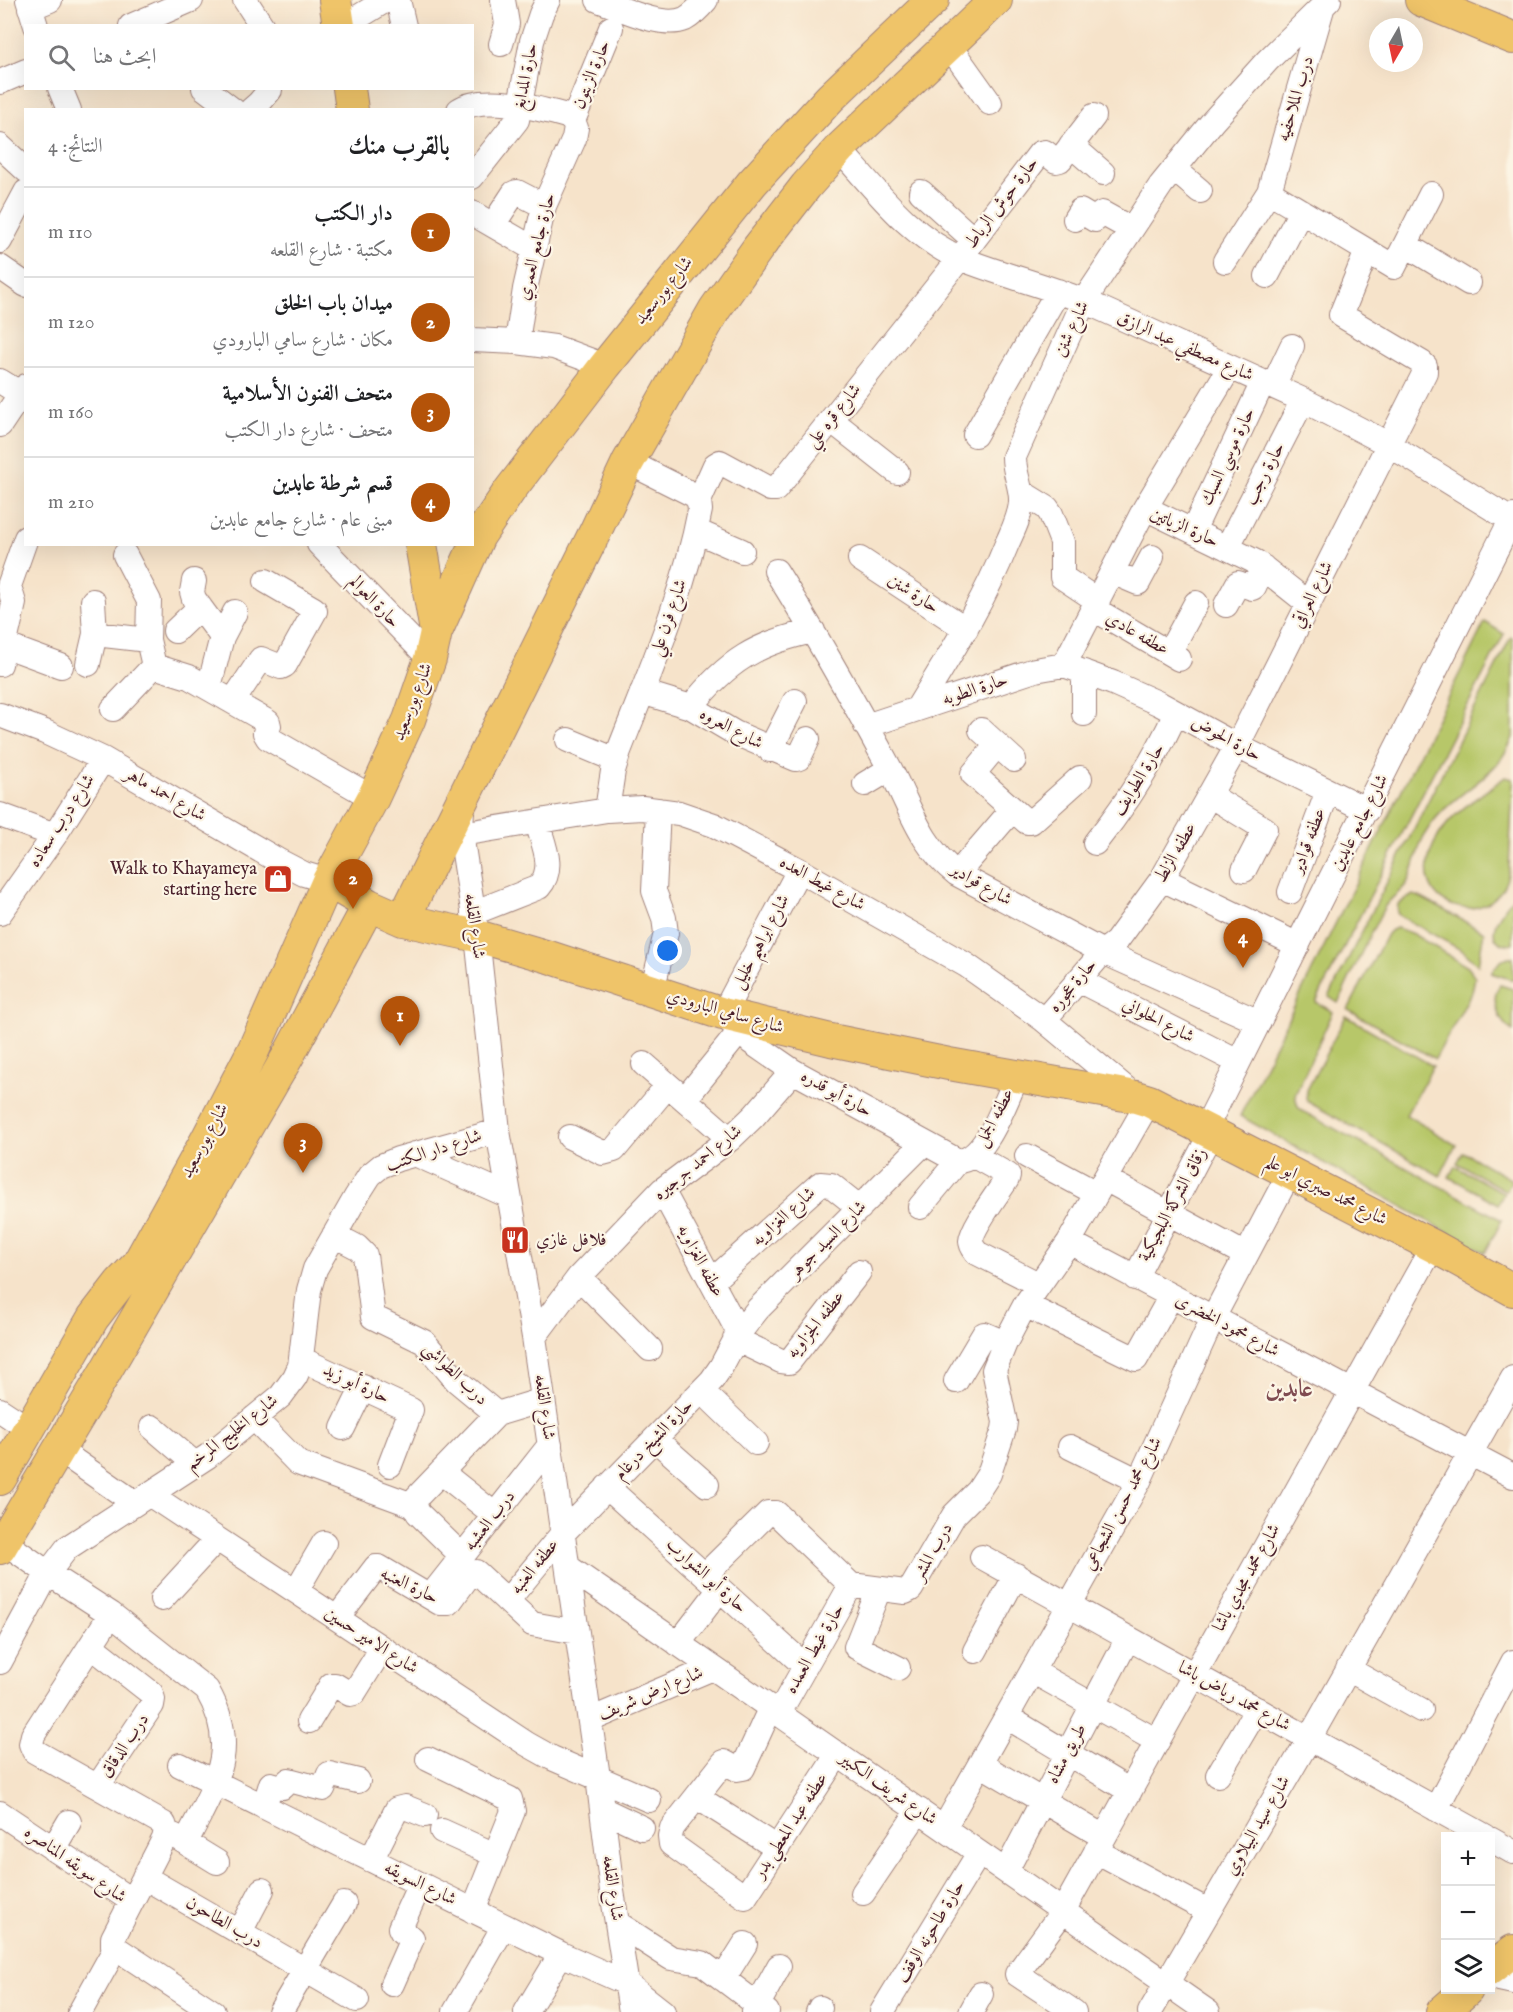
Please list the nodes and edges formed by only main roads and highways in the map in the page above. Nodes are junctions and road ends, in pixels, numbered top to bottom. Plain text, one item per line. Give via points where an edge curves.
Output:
1 (933, 0) edge
2 (996, 0) edge
3 (1421, 0) edge
4 (1513, 38) edge
5 (349, 90) edge
6 (352, 108) edge
7 (718, 224) junction
8 (758, 248) junction
9 (673, 281) junction
10 (715, 309) junction
11 (421, 546) edge
12 (433, 645) junction
13 (328, 881) junction
14 (369, 905) junction
15 (403, 920) junction
16 (1143, 1099) joint
17 (1513, 1290) edge
18 (68, 1359) junction
19 (101, 1379) junction
20 (0, 1479) edge
21 (2, 1545) edge
22 (1513, 1951) edge
23 (1495, 1966) edge
24 (1462, 1994) edge
25 (1442, 2012) edge

1 - 7 main road, شارع بورسعيد via 793,136
2 - 8 main road via 839,149
3 - 4 main road
5 - 6 main road
7 - 8 main road via 728,245 742,251
7 - 9 main road, شارع بورسعيد
8 - 10 main road
9 - 10 main road via 700,286
9 - 12 main road, شارع بورسعيد via 604,366 479,536
10 - 15 main road via 628,462
11 - 12 main road
12 - 13 main road, شارع بورسعيد via 410,720
13 - 14 main road, شارع سامي البارودي
13 - 18 main road, شارع بورسعيد via 252,1051 207,1139 138,1263 93,1318
14 - 15 main road, شارع سامي البارودي
14 - 19 main road, شارع بورسعيد via 288,1056
15 - 16 main road, شارع سامي البارودي via 475,924 549,957 652,990 732,1023
16 - 17 main road, شارع محمد صبري ابو علم
18 - 19 main road
18 - 20 main road, شارع بورسعيد
19 - 21 main road, شارع بورسعيد
22 - 23 main road
24 - 25 main road

